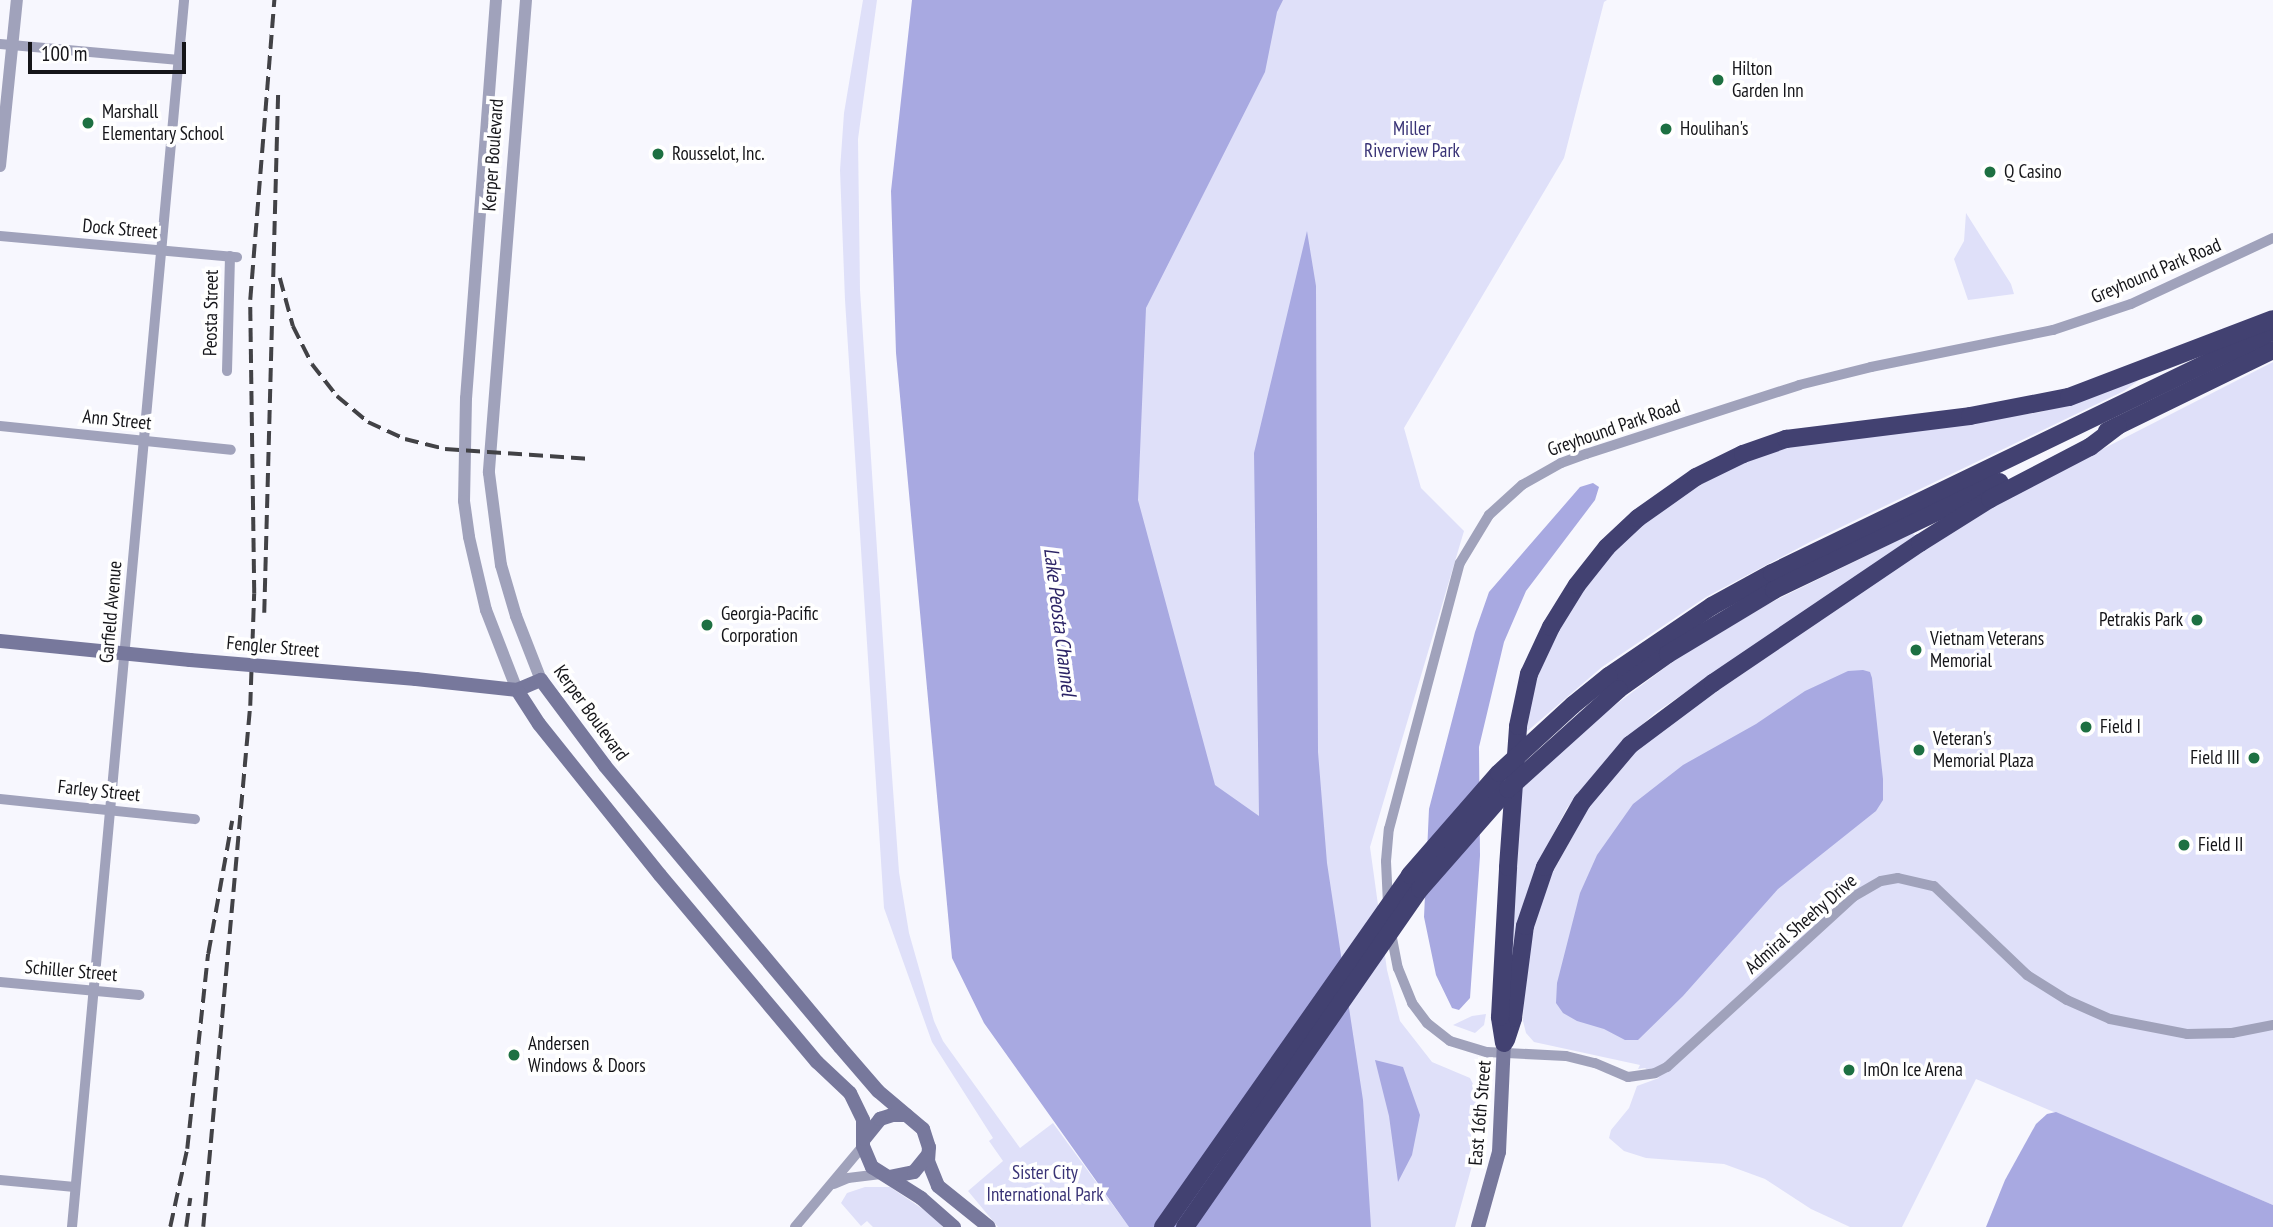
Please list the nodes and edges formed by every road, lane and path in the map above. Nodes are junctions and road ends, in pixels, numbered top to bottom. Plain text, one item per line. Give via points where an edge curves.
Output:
1 (17, 0) edge
2 (184, 0) edge
3 (496, 0) edge
4 (526, 0) edge
5 (0, 44) edge
6 (14, 46) junction
7 (179, 60) junction
8 (0, 166) edge
9 (0, 236) edge
10 (2273, 238) edge
11 (161, 251) junction
12 (234, 256) joint
13 (2273, 318) edge
14 (2273, 331) edge
15 (2273, 350) edge
16 (227, 371) dead end
17 (0, 426) edge
18 (2118, 426) junction
19 (142, 440) junction
20 (231, 450) dead end
21 (0, 641) edge
22 (125, 652) junction
23 (541, 680) junction
24 (1614, 683) junction
25 (517, 690) junction
26 (0, 799) edge
27 (110, 810) junction
28 (195, 819) dead end
29 (0, 982) edge
30 (92, 989) junction
31 (139, 995) dead end
32 (2273, 1025) edge
33 (1505, 1048) junction
34 (906, 1115) junction
35 (863, 1142) junction
36 (929, 1155) junction
37 (884, 1176) junction
38 (0, 1180) edge
39 (831, 1186) junction
40 (75, 1187) junction
41 (72, 1227) edge
42 (795, 1227) edge
43 (954, 1227) edge
44 (989, 1227) edge
45 (1163, 1227) edge
46 (1185, 1227) edge
47 (1478, 1227) edge

1 - 6 street
2 - 7 street, Garfield Avenue
3 - 25 street, Kerper Boulevard via 466,398 464,501 486,610
4 - 23 street, Kerper Boulevard via 489,473 503,575
5 - 6 street
6 - 7 street
6 - 8 street
7 - 11 street, Garfield Avenue
9 - 11 street, Dock Street
10 - 33 street, Greyhound Park Road via 2131,304 2053,330 1799,385 1586,454 1539,474 1504,499 1478,530 1460,563 1398,791 1386,861 1393,946 1412,1003 1427,1023 1450,1041 1474,1049
11 - 12 street, Dock Street
11 - 19 street, Garfield Avenue
12 - 16 street, Peosta Street
13 - 33 highway via 2069,397 1970,416 1786,439 1696,477 1638,518 1607,547 1551,627 1529,674 1518,726 1500,1017
14 - 24 highway via 1772,573 1712,606
15 - 18 highway
17 - 19 street, Ann Street
18 - 24 highway via 1774,590
18 - 33 highway via 2090,447 1929,537 1630,745 1581,802 1545,867 1525,926
19 - 20 street, Ann Street
19 - 22 street, Garfield Avenue
21 - 22 main road, Fengler Street
22 - 25 main road, Fengler Street, bridge
22 - 27 street, Garfield Avenue
23 - 25 main road, Fengler Street
23 - 34 main road, Kerper Boulevard via 571,725 660,834 878,1091
24 - 45 highway, bridge via 1573,705 1499,773 1410,875
24 - 46 highway, bridge via 1508,789 1420,889
25 - 35 main road, Kerper Boulevard via 660,875 817,1062 850,1093 863,1120
26 - 27 street, Farley Street
27 - 28 street, Farley Street
27 - 30 street, Garfield Avenue
29 - 30 street, Schiller Street
30 - 31 street, Schiller Street
30 - 40 street, Garfield Avenue
32 - 33 street, Admiral Sheehy Drive via 2187,1034 2110,1019 2027,975 1934,886 1898,878 1881,881 1853,897 1672,1063 1655,1073 1628,1077 1566,1056
33 - 47 main road, East 16th Street via 1499,1152
34 - 35 main road via 880,1119
34 - 36 main road, Kerper Boulevard via 923,1129
35 - 37 main road, Kerper Boulevard via 868,1162
35 - 39 street
36 - 37 main road via 914,1172
36 - 44 main road, Kerper Boulevard via 938,1186
37 - 39 street via 848,1178
37 - 43 main road, Kerper Boulevard via 921,1198
38 - 40 street
39 - 42 street
40 - 41 street, Garfield Avenue

